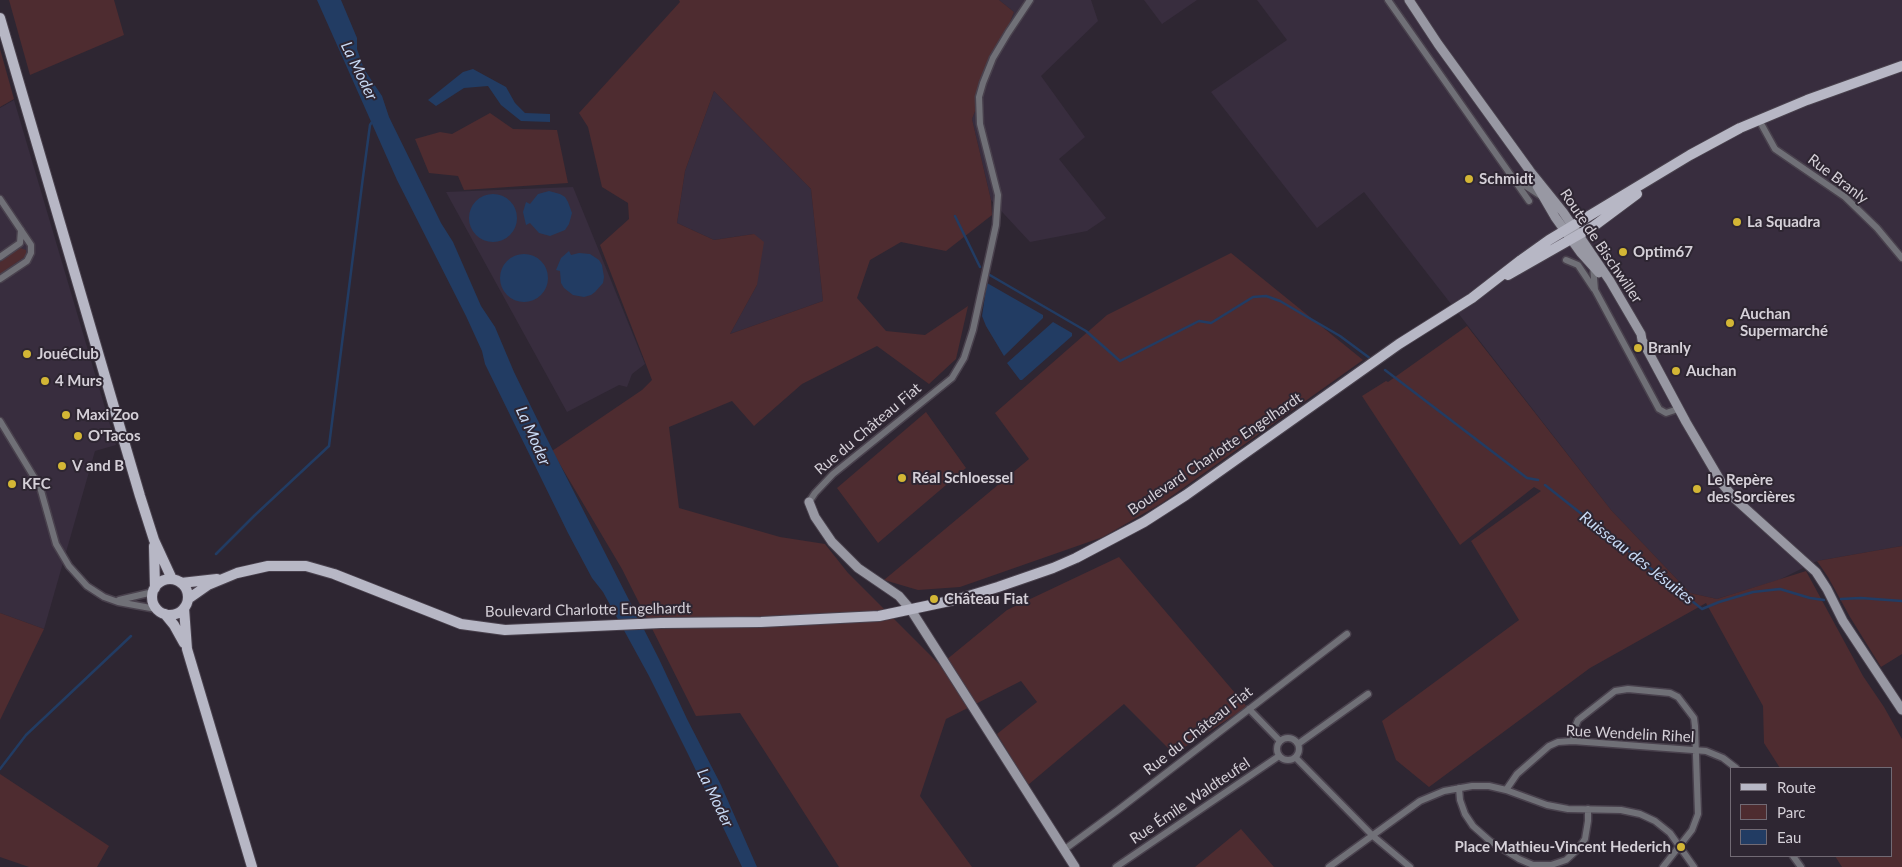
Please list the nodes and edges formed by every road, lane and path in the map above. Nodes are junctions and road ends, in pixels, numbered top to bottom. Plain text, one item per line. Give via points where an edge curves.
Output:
1 (1030, 0) edge
2 (1388, 0) edge
3 (1402, 0) edge
4 (1409, 0) edge
5 (0, 18) edge
6 (1438, 44) junction
7 (1902, 66) edge
8 (1760, 120) junction
9 (1530, 171) junction
10 (1515, 179) junction
11 (1543, 197) junction
12 (0, 199) edge
13 (1529, 201) dead end
14 (21, 229) junction
15 (1572, 233) junction
16 (0, 257) edge
17 (1902, 258) edge
18 (1566, 260) dead end
19 (1593, 266) junction
20 (0, 279) edge
21 (1595, 290) junction
22 (1642, 340) junction
23 (1678, 409) junction
24 (0, 421) edge
25 (809, 502) joint
26 (154, 540) junction
27 (225, 577) junction
28 (176, 581) junction
29 (154, 590) junction
30 (113, 600) junction
31 (186, 604) junction
32 (911, 610) junction
33 (160, 611) junction
34 (1346, 634) dead end
35 (187, 649) junction
36 (1885, 686) junction
37 (1368, 694) dead end
38 (1249, 709) junction
39 (1902, 710) edge
40 (1902, 718) edge
41 (1280, 741) junction
42 (1573, 742) junction
43 (1298, 744) junction
44 (1696, 750) junction
45 (1279, 756) junction
46 (1296, 758) junction
47 (1735, 767) edge
48 (1459, 788) junction
49 (1506, 790) junction
50 (1588, 809) junction
51 (1373, 836) junction
52 (1680, 847) junction
53 (1065, 849) junction
54 (1693, 865) edge
55 (252, 867) edge
56 (1075, 867) edge
57 (1116, 867) edge
58 (1329, 867) edge
59 (1410, 867) edge
60 (1662, 867) edge

1 - 25 street, Rue du Château Fiat via 993,58 979,97 980,124 998,195 996,225 964,358 952,378 833,474
2 - 10 street
3 - 6 street, Route de Bischwiller
4 - 6 street, Route de Bischwiller
5 - 26 main road
6 - 9 street, Route de Bischwiller
7 - 8 main road, Boulevard Charlotte Engelhardt
8 - 15 main road, Boulevard Charlotte Engelhardt via 1664,170
8 - 17 street, Rue Branly via 1775,149 1852,203
9 - 11 street, Route de Bischwiller
9 - 15 street, Route de Bischwiller
10 - 11 street
10 - 13 street
11 - 15 street, Route de Bischwiller
12 - 14 street
14 - 16 street via 20,243
14 - 20 street via 31,245 31,252 27,261
15 - 19 street, Route de Bischwiller
15 - 22 street, Route de Bischwiller via 1618,294
15 - 32 main road, Boulevard Charlotte Engelhardt via 1399,344 1180,499 1120,536 1020,580
18 - 21 street, Route de Bischwiller via 1578,265
19 - 21 street
19 - 22 street, Route de Bischwiller via 1609,285
21 - 23 street, Route de Bischwiller via 1659,409 1666,413
22 - 23 street, Route de Bischwiller
23 - 36 street, Route de Bischwiller via 1694,443 1723,485 1821,579 1843,621
24 - 30 street via 40,487 56,544 68,566 91,589
25 - 32 street, Rue du Château Fiat via 832,542 858,568 899,596
26 - 28 main road
26 - 29 main road
27 - 28 main road, Boulevard Charlotte Engelhardt
27 - 31 main road, Boulevard Charlotte Engelhardt via 208,585
27 - 32 main road, Boulevard Charlotte Engelhardt via 268,566 306,566 334,574 445,619 473,627 505,630 661,623 814,620 854,623
28 - 29 main road via 162,581
28 - 31 main road via 186,588
29 - 30 street
29 - 33 main road via 152,598
30 - 33 street
31 - 33 main road via 175,614
31 - 35 main road
32 - 53 street, Rue du Château Fiat
33 - 35 main road via 174,625
34 - 38 street, Rue du Château Fiat
35 - 55 main road
36 - 39 street, Route de Bischwiller
36 - 40 street, Route de Bischwiller
37 - 43 street
38 - 41 street
38 - 53 street, Rue du Château Fiat
41 - 43 street via 1290,738
41 - 45 street
42 - 44 street, Rue Wendelin Rihel
42 - 44 street via 1578,720 1615,692 1628,689 1670,693 1678,697 1694,718
42 - 49 street, Rue Wendelin Rihel via 1549,746 1517,774
43 - 46 street via 1300,751
44 - 47 street, Rue Wendelin Rihel via 1723,758
44 - 52 street via 1698,814
45 - 46 street via 1285,760
45 - 57 street, Rue Émile Waldteufel
46 - 51 street
48 - 49 street via 1489,786
48 - 50 street via 1465,814 1473,826 1490,841 1533,865 1550,865 1566,860 1578,849 1585,839
48 - 51 street via 1420,801
49 - 50 street via 1547,805
50 - 52 street via 1640,814 1670,833
51 - 58 street
51 - 59 street
52 - 54 street
52 - 60 street
53 - 56 street, Rue du Château Fiat

